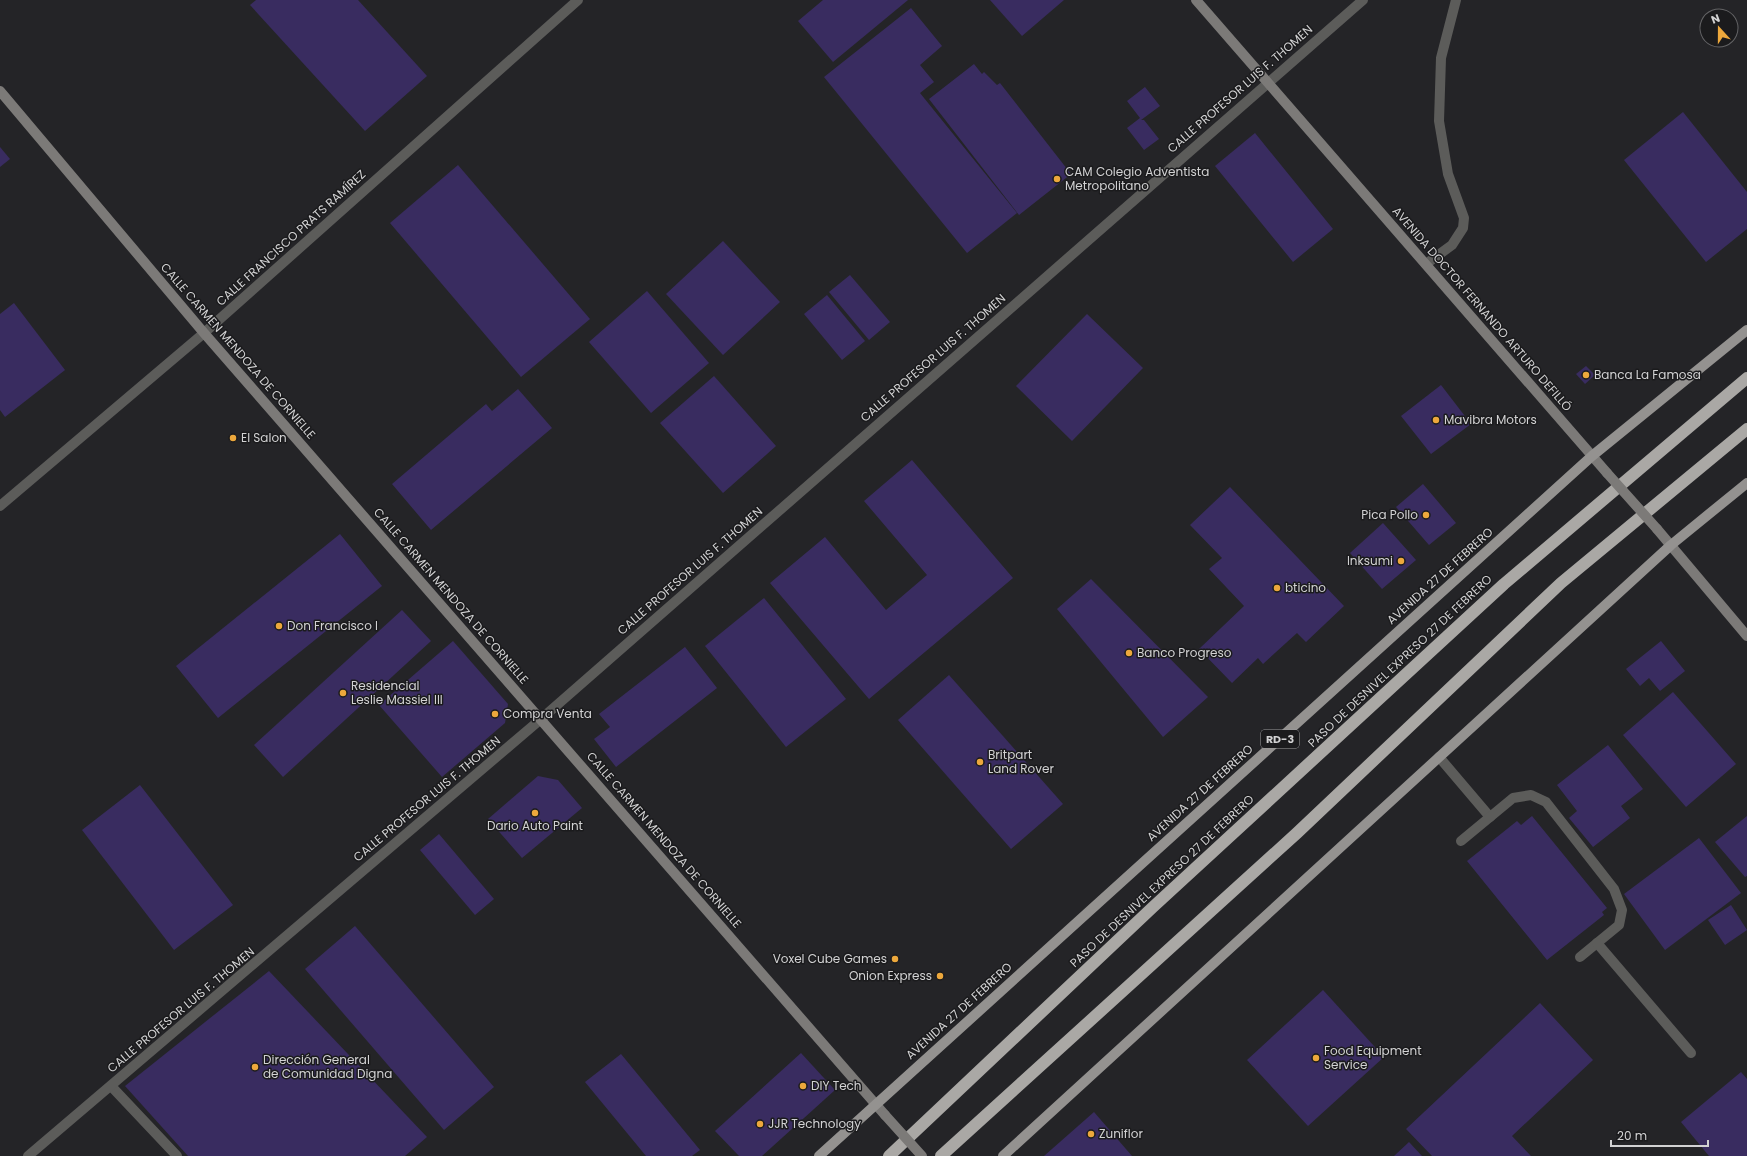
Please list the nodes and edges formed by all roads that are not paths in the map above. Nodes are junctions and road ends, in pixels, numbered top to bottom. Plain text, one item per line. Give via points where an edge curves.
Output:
1 (578, 0) edge
2 (1196, 0) edge
3 (1363, 0) edge
4 (1456, 0) edge
5 (1268, 82) junction
6 (0, 91) edge
7 (1426, 264) junction
8 (1747, 330) edge
9 (204, 333) junction
10 (1747, 378) edge
11 (1747, 429) edge
12 (1592, 456) junction
13 (1747, 483) edge
14 (0, 506) edge
15 (1671, 545) junction
16 (1747, 636) edge
17 (541, 719) junction
18 (1439, 758) junction
19 (1490, 817) junction
20 (1461, 842) dead end
21 (1597, 943) junction
22 (1580, 957) dead end
23 (1691, 1053) dead end
24 (111, 1086) junction
25 (875, 1104) junction
26 (28, 1156) edge
27 (177, 1156) edge
28 (819, 1156) edge
29 (889, 1156) edge
30 (922, 1156) edge
31 (941, 1156) edge
32 (1003, 1156) edge

1 - 9 street, CALLE FRANCISCO PRATS RAMÍREZ
2 - 5 street, AVENIDA DOCTOR FERNANDO ARTURO DEFILLÓ
3 - 5 street, CALLE PROFESOR LUIS F. THOMEN
4 - 7 street via 1441,58 1439,121 1448,174 1464,218 1463,228 1452,245
5 - 7 street, AVENIDA DOCTOR FERNANDO ARTURO DEFILLÓ
5 - 17 street, CALLE PROFESOR LUIS F. THOMEN
6 - 9 street, CALLE CARMEN MENDOZA DE CORNIELLE
7 - 12 street, AVENIDA DOCTOR FERNANDO ARTURO DEFILLÓ
8 - 12 main road, AVENIDA 27 DE FEBRERO / RD-3
9 - 14 street, CALLE FRANCISCO PRATS RAMÍREZ
9 - 17 street, CALLE CARMEN MENDOZA DE CORNIELLE
10 - 29 highway, PASO DE DESNIVEL EXPRESO 27 DE FEBRERO via 1504,584 1153,907
11 - 31 highway via 1561,583 1297,833
12 - 15 street, AVENIDA DOCTOR FERNANDO ARTURO DEFILLÓ, bridge
12 - 25 main road, AVENIDA 27 DE FEBRERO / RD-3
13 - 15 main road
15 - 16 street, AVENIDA DOCTOR FERNANDO ARTURO DEFILLÓ
15 - 18 main road
17 - 24 street, CALLE PROFESOR LUIS F. THOMEN
17 - 25 street, CALLE CARMEN MENDOZA DE CORNIELLE
18 - 19 street
18 - 32 main road
19 - 20 street
19 - 21 street via 1513,798 1531,795 1546,802 1614,889 1622,910 1619,925
21 - 22 street
21 - 23 street
24 - 26 street, CALLE PROFESOR LUIS F. THOMEN
24 - 27 street
25 - 28 main road, AVENIDA 27 DE FEBRERO / RD-3
25 - 30 street, CALLE CARMEN MENDOZA DE CORNIELLE, bridge

